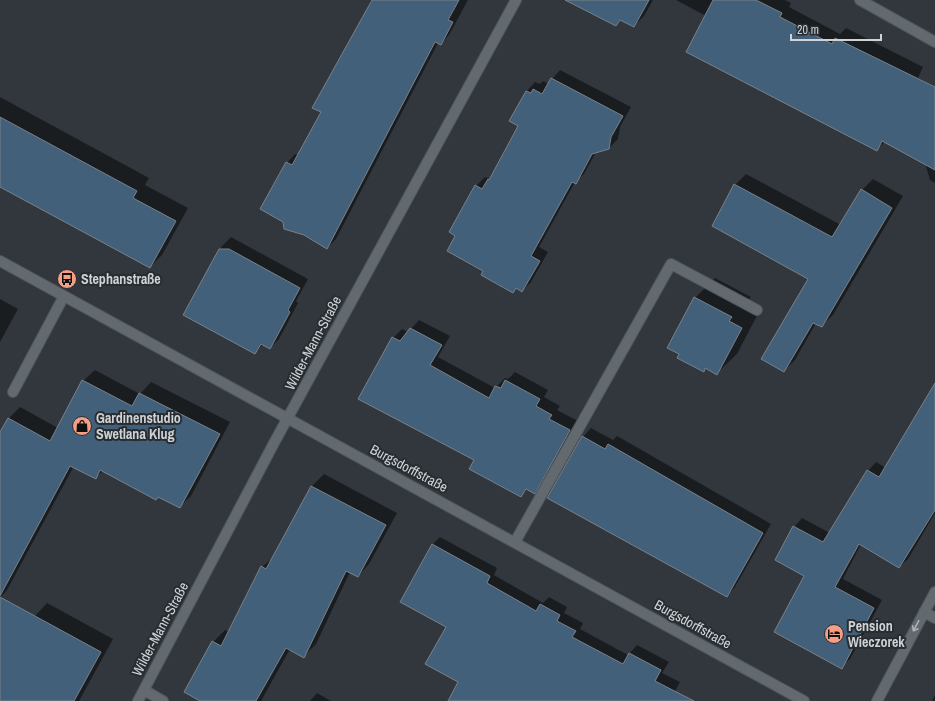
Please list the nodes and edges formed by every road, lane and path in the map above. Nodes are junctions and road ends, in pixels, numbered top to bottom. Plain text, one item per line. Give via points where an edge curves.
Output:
1 (516, 0) edge
2 (860, 0) edge
3 (935, 42) edge
4 (0, 261) edge
5 (64, 296) junction
6 (757, 310) dead end
7 (13, 392) dead end
8 (288, 419) junction
9 (515, 542) junction
10 (935, 592) edge
11 (924, 612) junction
12 (935, 618) edge
13 (144, 690) junction
14 (138, 701) edge
15 (163, 701) edge
16 (804, 701) edge
17 (878, 701) edge

1 - 8 street, Wilder-Mann-Straße
2 - 3 street
4 - 5 street, Burgsdorffstraße
5 - 7 street
5 - 8 street, Burgsdorffstraße
6 - 9 street via 671,264
8 - 9 street, Burgsdorffstraße
8 - 13 street, Wilder-Mann-Straße
9 - 16 street, Burgsdorffstraße
10 - 11 street
11 - 12 street
11 -> 17 street
13 - 14 street, Wilder-Mann-Straße
13 - 15 street

